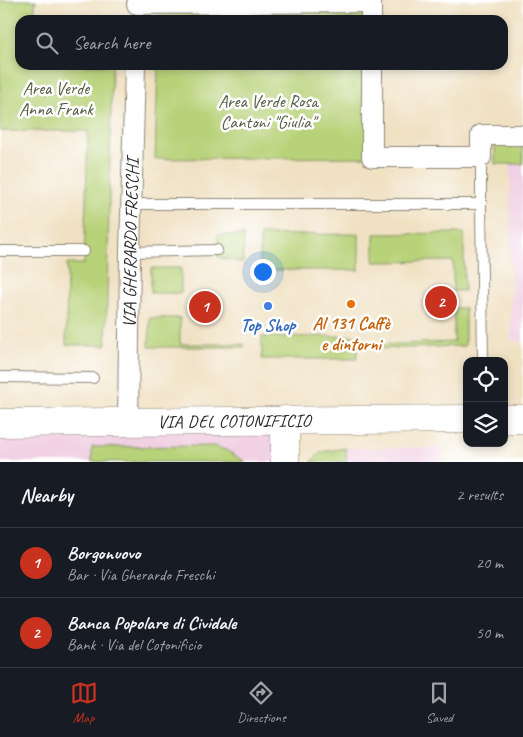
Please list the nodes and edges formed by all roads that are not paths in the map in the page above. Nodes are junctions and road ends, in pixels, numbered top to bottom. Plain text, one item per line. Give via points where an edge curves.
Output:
1 (306, 1) edge
2 (137, 8) edge
3 (371, 15) edge
4 (135, 70) edge
5 (372, 70) edge
6 (523, 135) edge
7 (481, 157) junction
8 (131, 204) junction
9 (481, 204) junction
10 (217, 250) dead end
11 (0, 252) edge
12 (84, 252) dead end
13 (130, 252) junction
14 (483, 357) edge
15 (0, 377) edge
16 (93, 378) dead end
17 (463, 419) edge
18 (508, 419) edge
19 (523, 419) edge
20 (285, 420) junction
21 (128, 422) junction
22 (0, 423) edge
23 (286, 462) edge

1 - 2 street
1 - 3 street via 371,2
4 - 8 street, VIA GHERARDO FRESCHI
5 - 7 street via 372,158
6 - 7 street via 481,135
7 - 9 lane
8 - 9 lane
8 - 13 street, VIA GHERARDO FRESCHI
9 - 14 lane
10 - 13 lane
11 - 12 lane
13 - 21 street, VIA GHERARDO FRESCHI
15 - 16 lane
17 - 20 main road, VIA DEL COTONIFICIO
18 - 19 main road
20 - 21 main road, VIA DEL COTONIFICIO
20 - 23 main road
21 - 22 main road, VIA DEL COTONIFICIO

